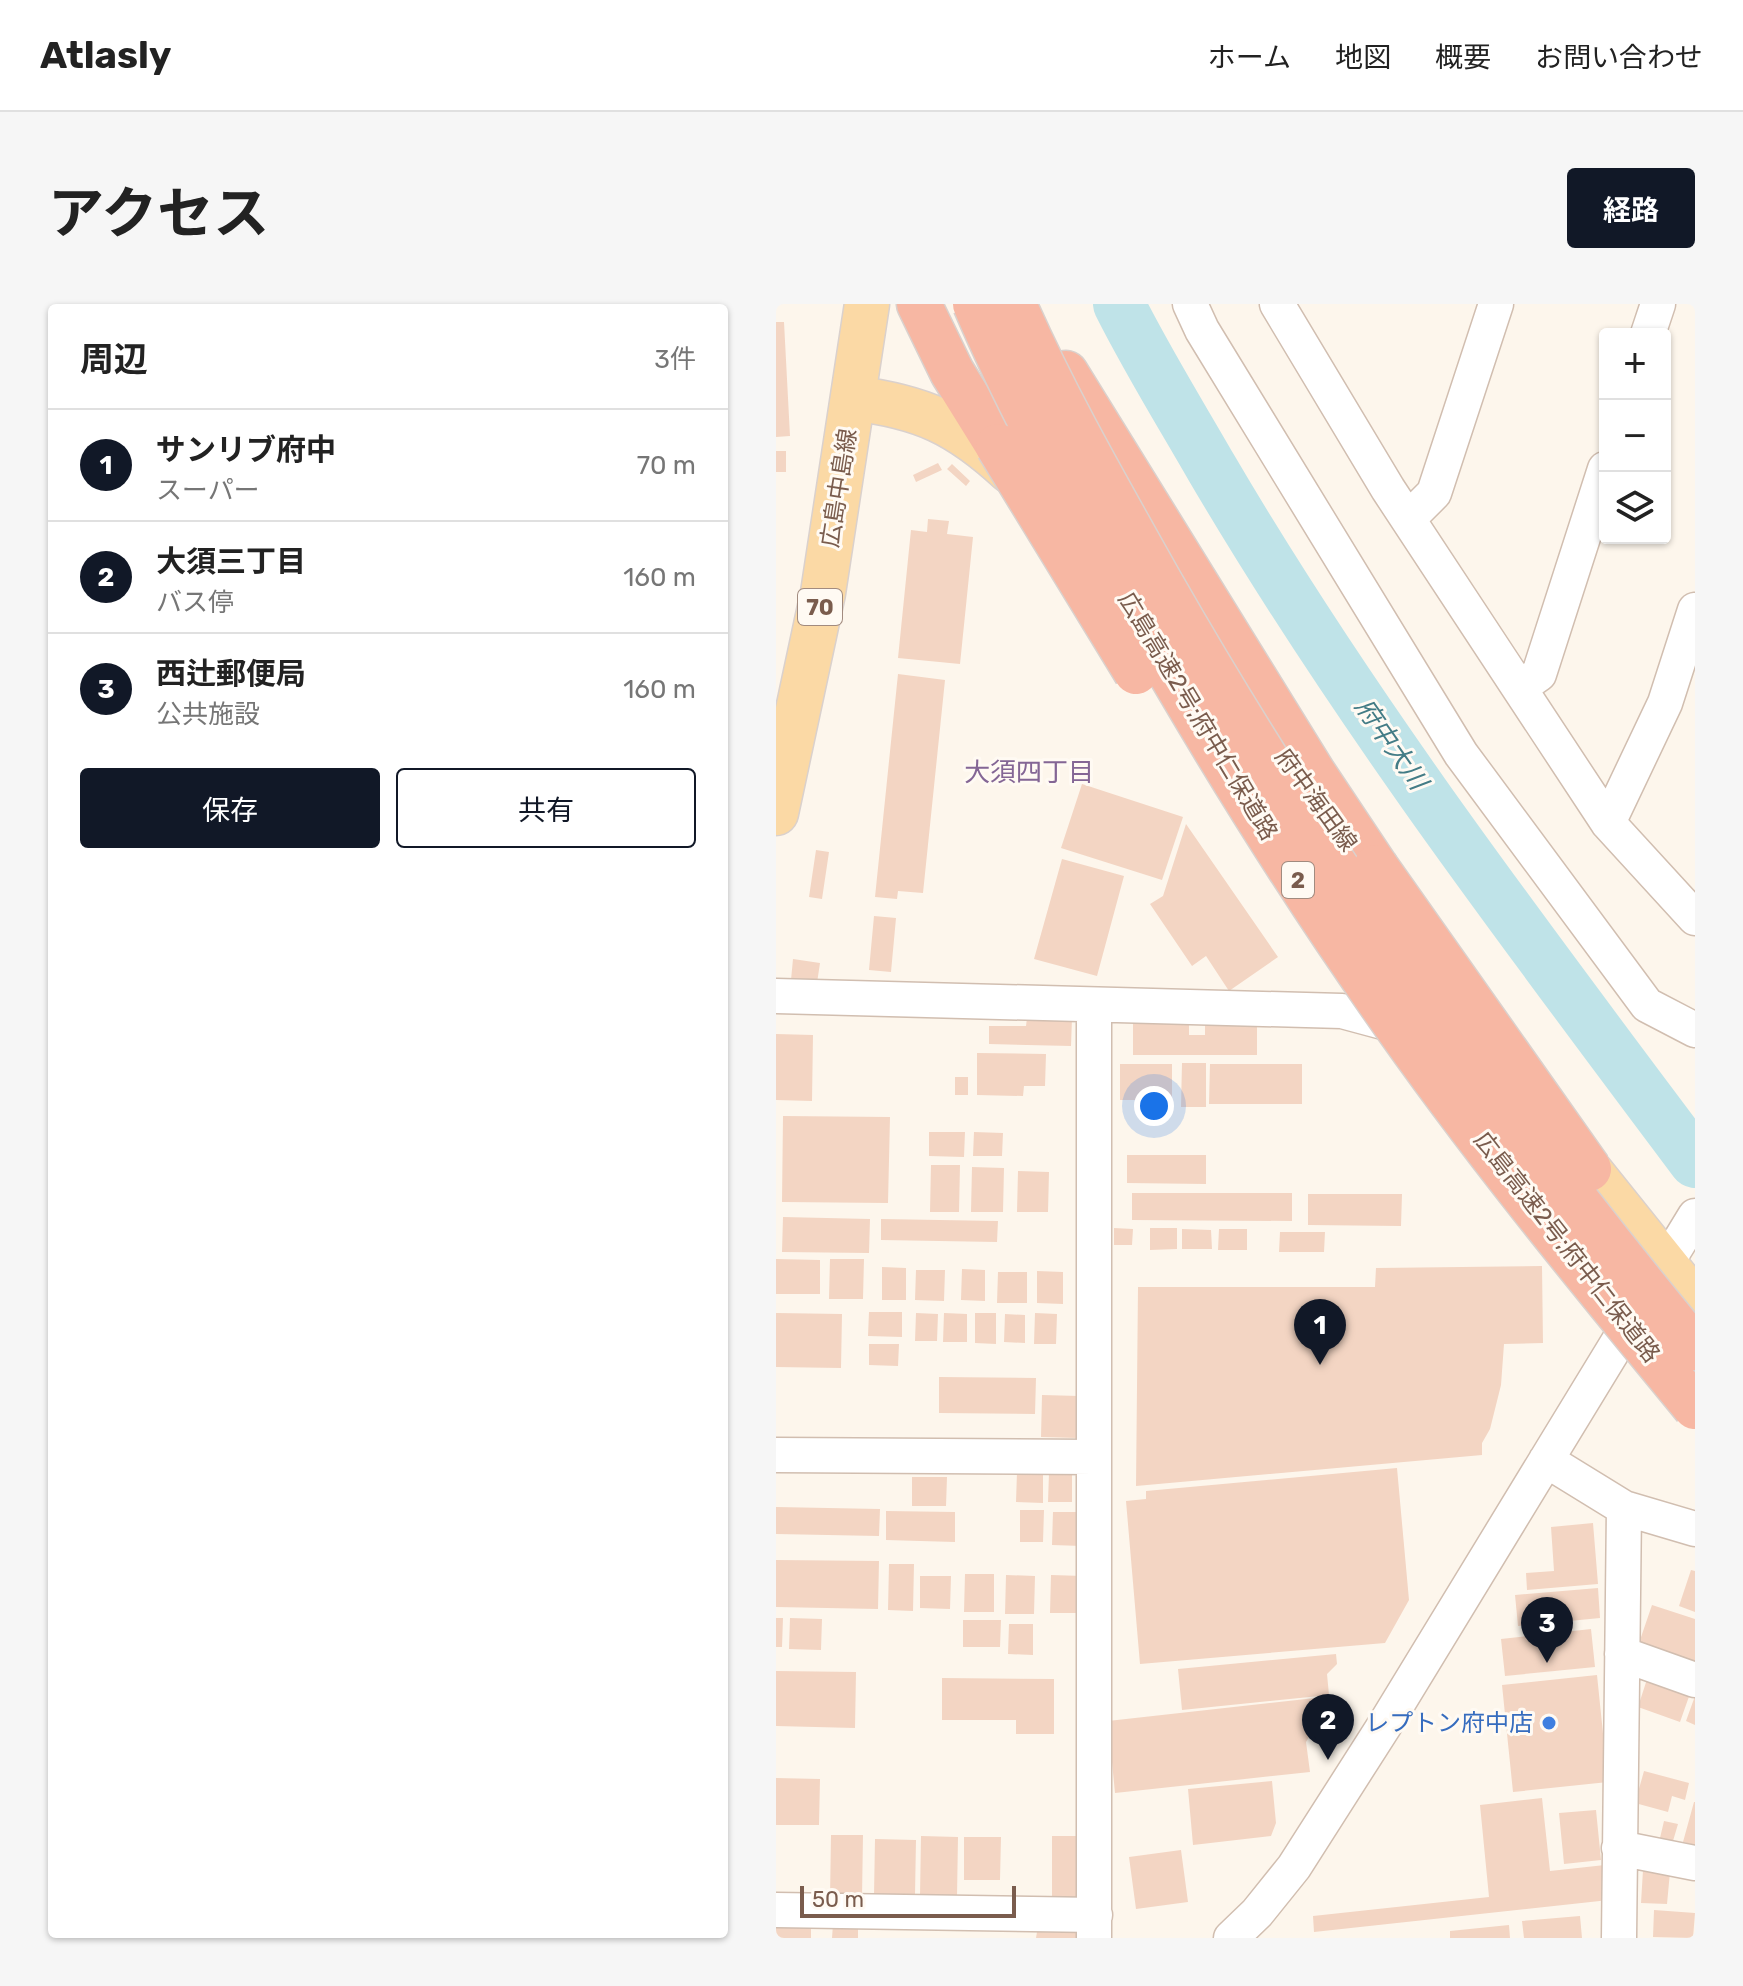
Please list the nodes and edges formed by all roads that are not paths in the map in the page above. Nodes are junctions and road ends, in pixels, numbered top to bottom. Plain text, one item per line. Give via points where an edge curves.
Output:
1 (852, 304) edge
2 (867, 304) edge
3 (919, 304) edge
4 (975, 304) edge
5 (1190, 304) edge
6 (1277, 304) edge
7 (1496, 304) edge
8 (1658, 304) edge
9 (1028, 314) edge
10 (1650, 328) edge
11 (853, 398) junction
12 (1604, 472) edge
13 (1408, 519) junction
14 (1695, 610) edge
15 (1519, 688) junction
16 (776, 813) edge
17 (1608, 823) junction
18 (1695, 918) edge
19 (776, 996) edge
20 (1094, 1005) junction
21 (1381, 1005) junction
22 (1476, 1029) junction
23 (1695, 1030) edge
24 (1682, 1237) edge
25 (1695, 1302) edge
26 (1695, 1318) edge
27 (1695, 1348) edge
28 (1695, 1407) edge
29 (776, 1455) edge
30 (1094, 1457) junction
31 (1546, 1460) junction
32 (1624, 1508) junction
33 (1695, 1529) edge
34 (1622, 1654) junction
35 (1695, 1680) edge
36 (1619, 1848) junction
37 (1695, 1863) edge
38 (776, 1910) edge
39 (1094, 1927) edge
40 (1231, 1938) edge
41 (1619, 1938) edge

1 - 11 main road, 広島中島線 / 70
2 - 11 main road, 広島中島線 / 70
3 - 21 highway, bridge via 952,372 1170,725 1271,870
4 - 21 highway, 広島高速2号;府中仁保道路 / 2, bridge via 1038,438 1171,674
5 - 23 street via 1461,754 1647,1005
6 - 13 street
7 - 13 street via 1434,493
8 - 10 street
9 - 26 highway, bridge via 1340,814
9 - 27 highway, 広島高速2号;府中仁保道路 / 2, bridge via 1074,424 1192,637 1345,883 1414,983
11 - 16 main road, 広島中島線 / 70 via 823,593
11 - 22 main road, 府中海田線 via 914,409 966,435 1209,656 1330,817
12 - 15 street via 1539,674
13 - 15 street
14 - 17 street via 1665,703
15 - 17 street
17 - 18 street
19 - 20 street
20 - 22 street via 1342,1011 1447,1039
20 - 30 street
21 - 28 highway, 広島高速2号;府中仁保道路 / 2, bridge via 1513,1182
22 - 24 main road, 府中海田線
24 - 25 main road, 府中海田線
24 - 31 street
29 - 30 street
30 - 39 street
31 - 32 street
31 - 40 street via 1294,1867
32 - 33 street
32 - 34 street
34 - 35 street
34 - 36 street
36 - 37 street
36 - 41 street
38 - 39 street

